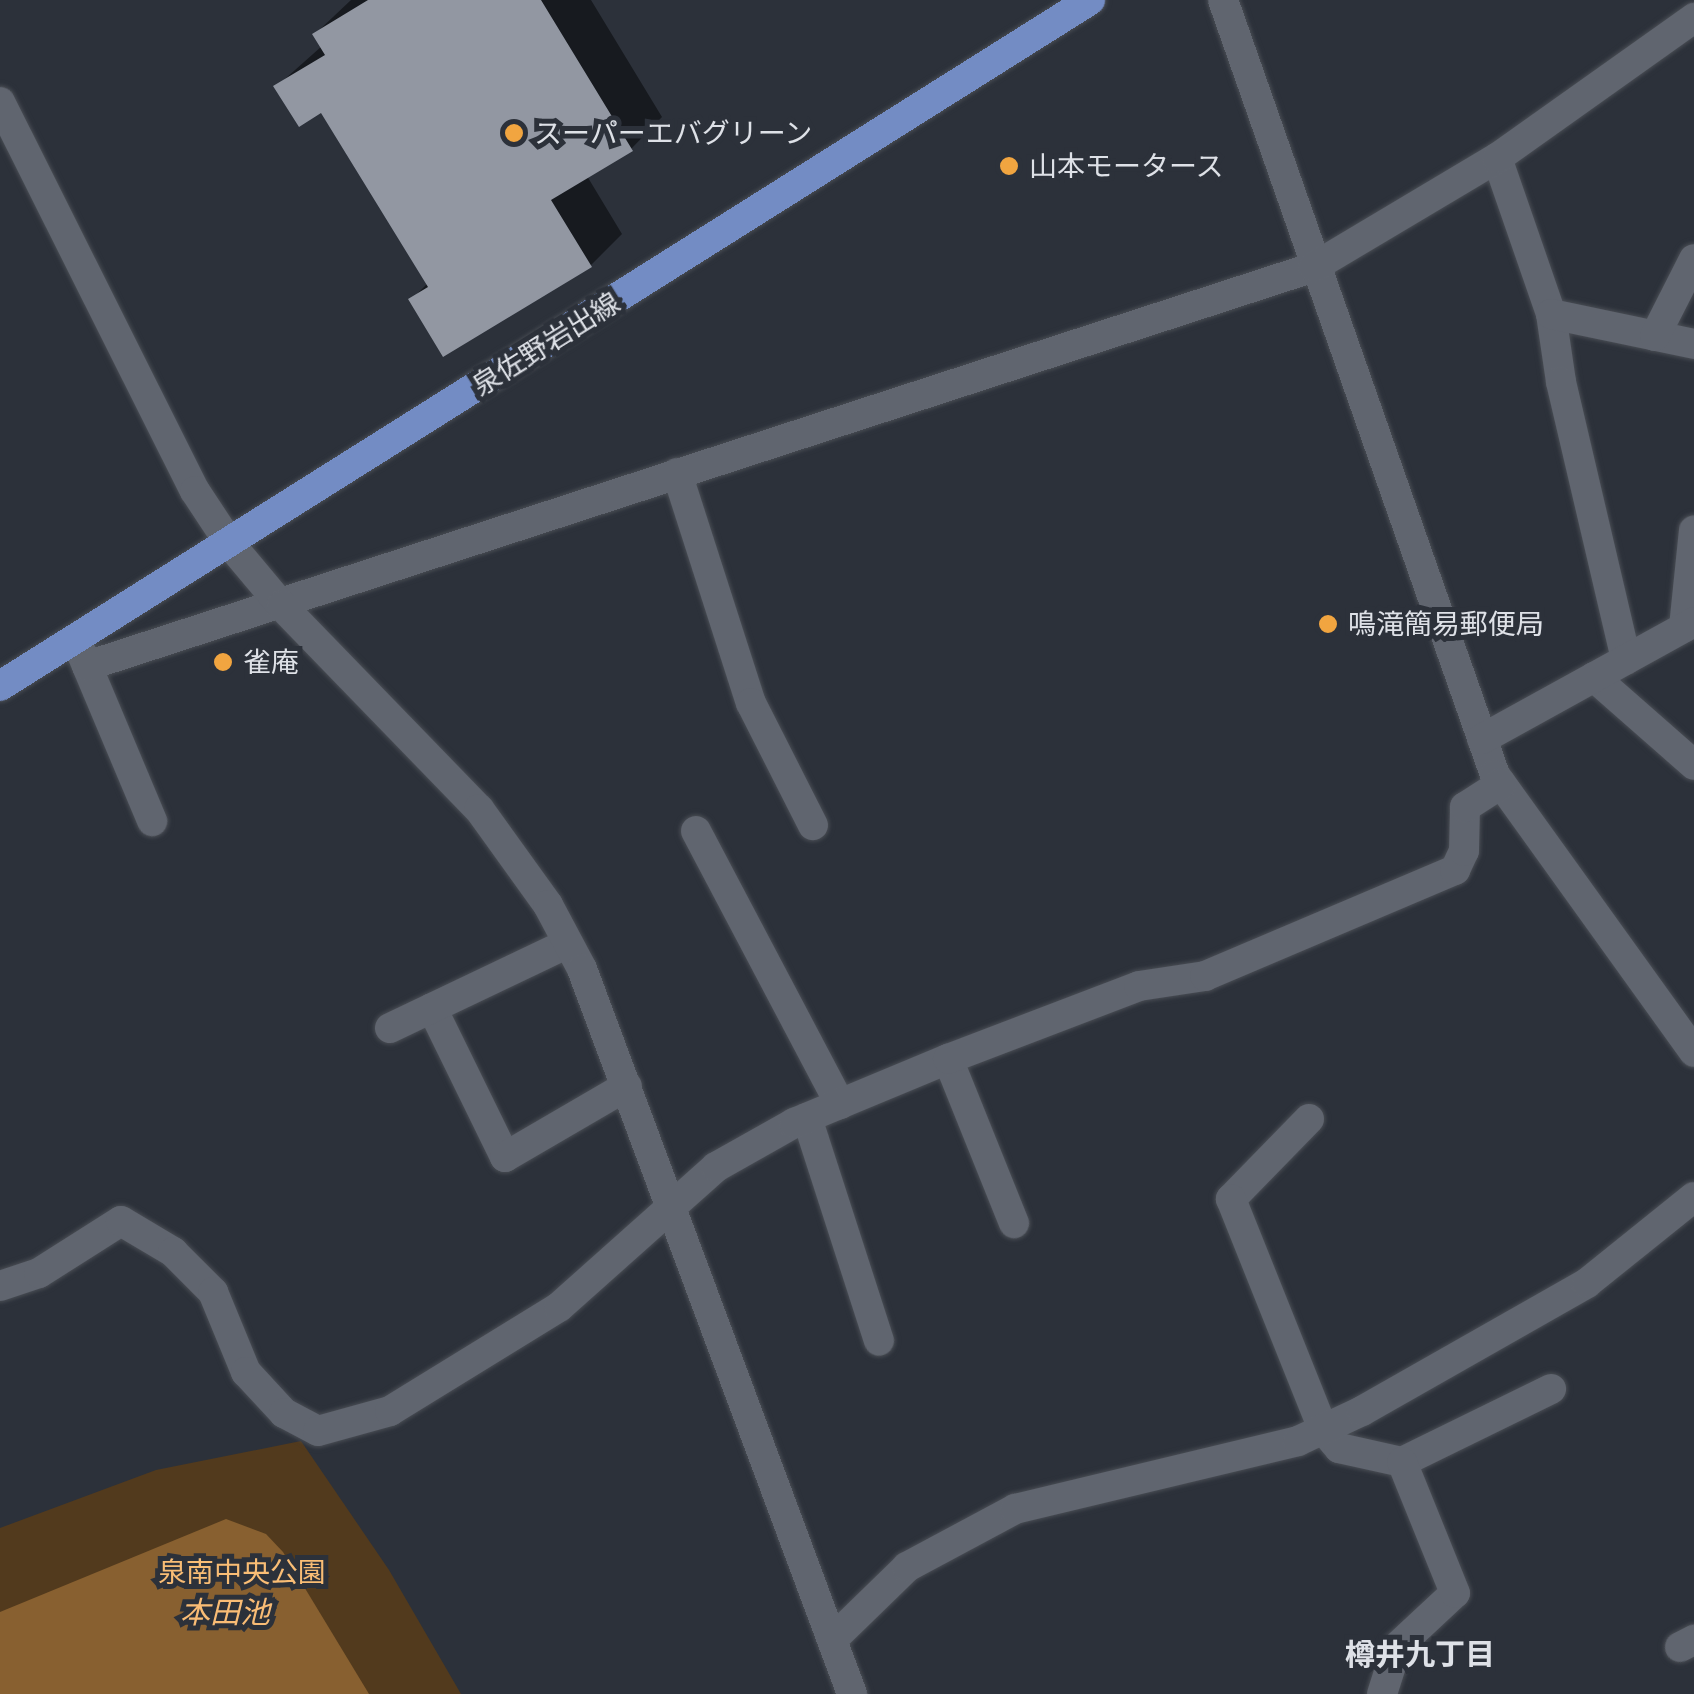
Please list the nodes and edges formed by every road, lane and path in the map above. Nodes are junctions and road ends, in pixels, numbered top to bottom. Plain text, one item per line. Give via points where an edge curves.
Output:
1 (1090, 0) edge
2 (1223, 0) edge
3 (1694, 18) edge
4 (4, 120) edge
5 (1497, 158) junction
6 (1694, 260) edge
7 (1314, 266) junction
8 (1551, 314) junction
9 (1655, 336) junction
10 (1694, 344) edge
11 (677, 473) junction
12 (1694, 531) edge
13 (230, 544) junction
14 (282, 606) junction
15 (1689, 624) edge
16 (81, 652) junction
17 (1626, 659) junction
18 (1594, 677) junction
19 (0, 686) edge
20 (1482, 739) junction
21 (1694, 764) edge
22 (1501, 784) junction
23 (152, 821) dead end
24 (813, 825) dead end
25 (696, 831) dead end
26 (568, 943) junction
27 (432, 1008) junction
28 (390, 1028) dead end
29 (1694, 1052) edge
30 (948, 1059) junction
31 (627, 1086) junction
32 (840, 1104) junction
33 (807, 1118) junction
34 (1308, 1119) dead end
35 (1694, 1197) edge
36 (668, 1206) junction
37 (1014, 1223) dead end
38 (0, 1286) edge
39 (879, 1341) dead end
40 (1551, 1389) dead end
41 (1322, 1430) junction
42 (1402, 1462) junction
43 (832, 1639) junction
44 (852, 1694) edge
45 (1382, 1694) edge

1 - 13 main road, 泉佐野岩出線
2 - 7 street
3 - 5 street
4 - 13 street via 195,490
5 - 7 street
5 - 8 street
6 - 9 street
7 - 11 street
7 - 20 street
8 - 9 street
8 - 17 street via 1560,382
9 - 10 street
11 - 14 street
11 - 24 street via 751,703
12 - 15 street
13 - 14 street
13 - 16 main road, 泉佐野岩出線
14 - 16 street
14 - 26 street via 479,809
15 - 17 street
16 - 19 main road, 泉佐野岩出線
16 - 23 street
17 - 18 street
18 - 20 street
18 - 21 street
20 - 22 street
22 - 29 street
22 - 30 street via 1466,807 1464,851 1455,870 1205,976 1139,986
25 - 32 street
26 - 27 street
26 - 31 street
27 - 28 street
27 - 31 street via 505,1157
30 - 32 street
30 - 37 street
31 - 36 street
32 - 33 street
33 - 36 street via 716,1167
33 - 39 street
34 - 41 street via 1232,1199
35 - 41 street via 1588,1283
36 - 38 street via 616,1262 479,1360 390,1411 318,1431 284,1413 246,1372 213,1292 173,1252 121,1221 39,1272
36 - 43 street
40 - 42 street
41 - 42 street via 1339,1448
41 - 43 street via 1015,1509 907,1567
42 - 45 street via 1455,1592 1398,1647
43 - 44 street

